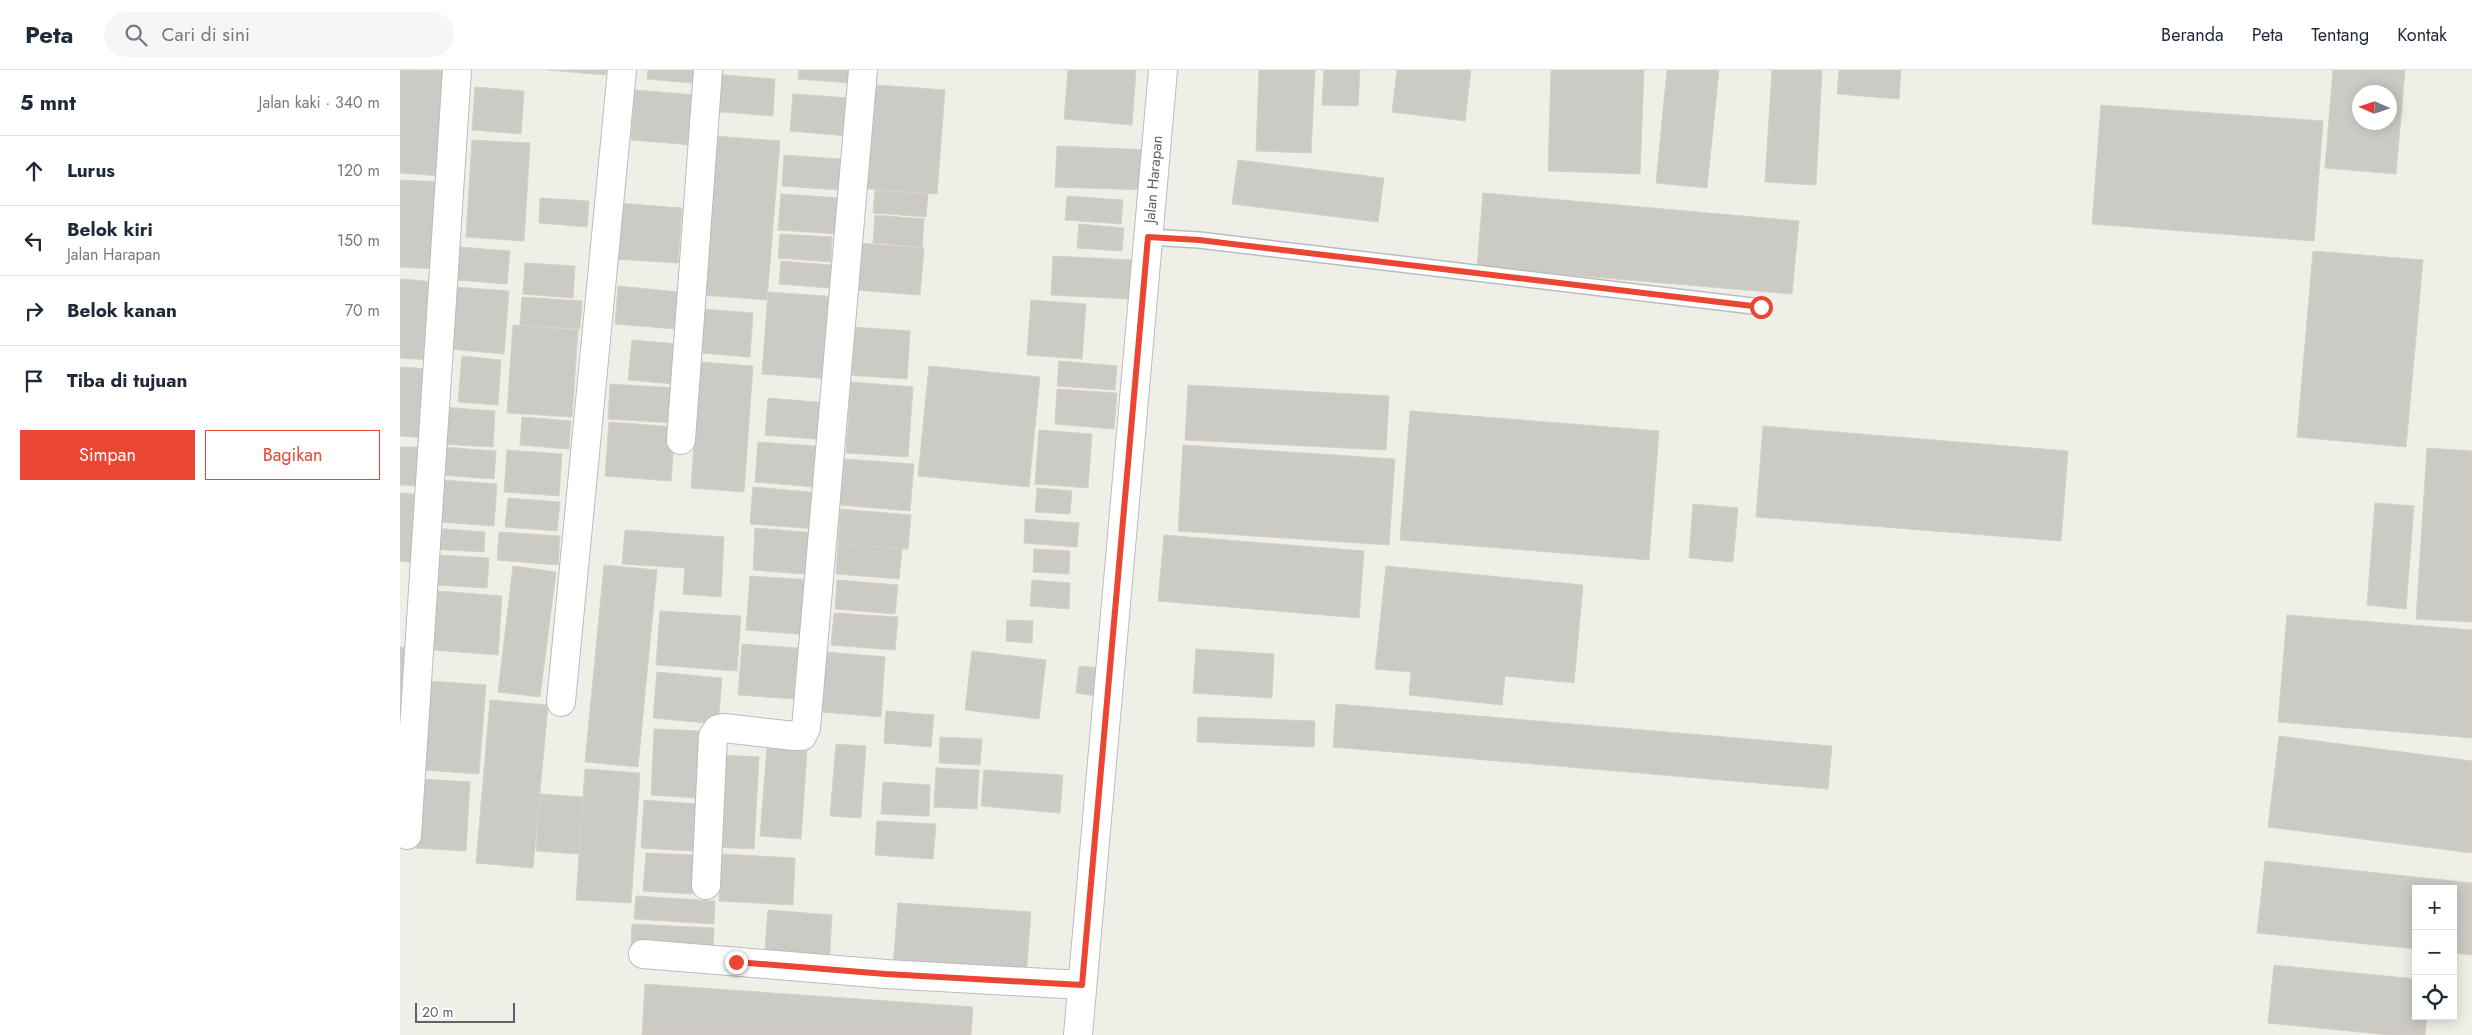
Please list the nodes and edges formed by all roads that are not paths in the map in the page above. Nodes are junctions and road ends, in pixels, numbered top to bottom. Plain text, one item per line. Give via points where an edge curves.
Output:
1 (457, 70) edge
2 (622, 70) edge
3 (708, 70) edge
4 (863, 70) edge
5 (1163, 70) edge
6 (1148, 237) junction
7 (1761, 307) dead end
8 (681, 440) dead end
9 (561, 702) dead end
10 (407, 835) dead end
11 (706, 884) dead end
12 (643, 954) dead end
13 (1082, 985) junction
14 (1078, 1035) edge

1 - 10 street
2 - 9 street
3 - 8 street
4 - 11 street via 806,728 802,736 718,729 714,736
5 - 6 street, Jalan Harapan
6 - 7 lane via 1199,240
6 - 13 street, Jalan Harapan
12 - 13 street via 886,974
13 - 14 street, Jalan Harapan

